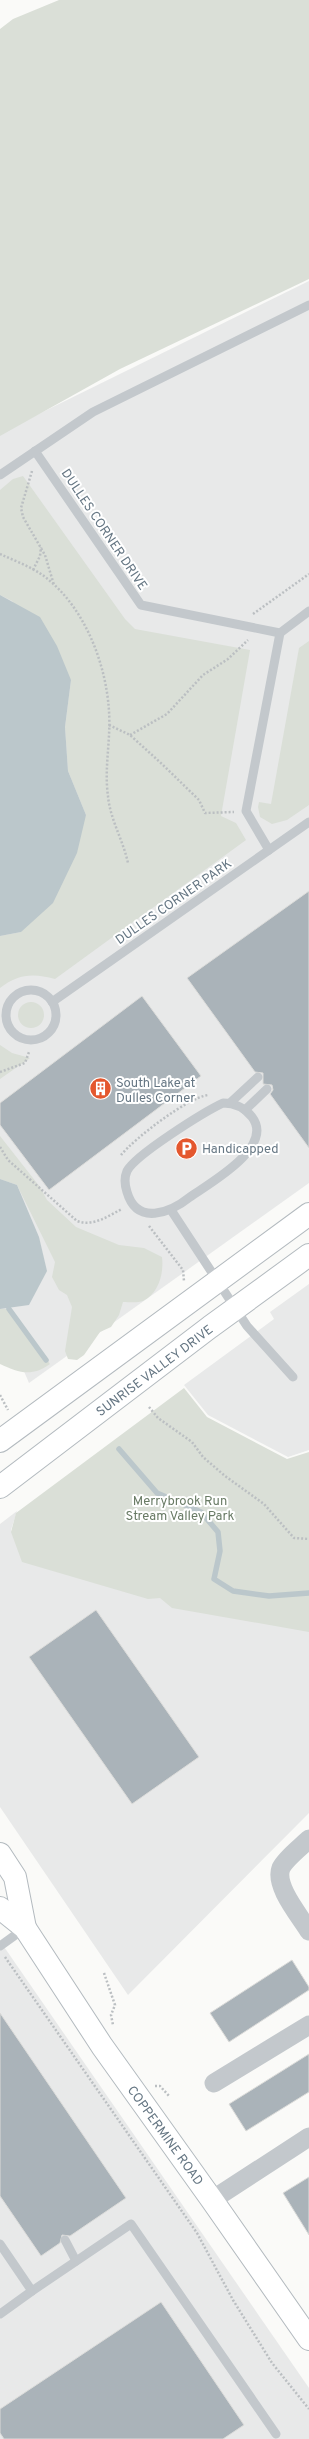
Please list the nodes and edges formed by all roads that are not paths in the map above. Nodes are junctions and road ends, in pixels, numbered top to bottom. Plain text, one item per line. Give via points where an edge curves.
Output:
1 (309, 305) edge
2 (35, 451) junction
3 (4, 473) edge
4 (309, 612) edge
5 (280, 633) junction
6 (309, 822) edge
7 (269, 850) junction
8 (52, 1002) junction
9 (258, 1077) dead end
10 (266, 1089) dead end
11 (230, 1103) junction
12 (245, 1110) junction
13 (171, 1210) junction
14 (309, 1214) edge
15 (309, 1255) edge
16 (217, 1280) junction
17 (237, 1308) junction
18 (293, 1377) dead end
19 (0, 1441) edge
20 (0, 1487) edge
21 (309, 1839) edge
22 (0, 1854) edge
23 (0, 1908) edge
24 (26, 1928) junction
25 (309, 1931) edge
26 (2, 1950) edge
27 (309, 2025) edge
28 (214, 2083) dead end
29 (309, 2137) edge
30 (212, 2200) junction
31 (65, 2240) dead end
32 (0, 2244) edge
33 (76, 2261) junction
34 (32, 2291) junction
35 (0, 2314) edge
36 (309, 2339) edge
37 (274, 2438) edge

1 - 2 lane via 93,412
2 - 3 lane
2 - 5 lane, DULLES CORNER DRIVE via 141,605
4 - 5 lane
5 - 7 lane via 246,811
6 - 7 lane, DULLES CORNER PARK
7 - 8 lane, DULLES CORNER PARK
8 - 8 lane via 42,992 32,990 20,993 8,1006 6,1020 10,1029 24,1040 41,1039 50,1033 55,1025 57,1015
9 - 11 lane
10 - 12 lane
11 - 12 lane
11 - 13 lane via 218,1106 143,1155 126,1173 125,1186 129,1200 136,1209 148,1213
12 - 13 lane via 255,1121 256,1139 248,1154
13 - 16 lane
14 - 16 main road
15 - 17 main road, SUNRISE VALLEY DRIVE
16 - 17 lane
16 - 19 main road
17 - 18 lane via 247,1326
17 - 20 main road, SUNRISE VALLEY DRIVE
21 - 25 street via 282,1868 280,1879 282,1889
22 - 24 main road, COPPERMINE ROAD via 15,1877
23 - 24 main road, COPPERMINE ROAD
24 - 26 lane
24 - 30 main road, COPPERMINE ROAD via 102,2046
27 - 28 street
29 - 30 street
30 - 36 main road, COPPERMINE ROAD
31 - 33 lane
32 - 34 lane
33 - 34 lane
33 - 37 lane via 131,2224
34 - 35 lane

